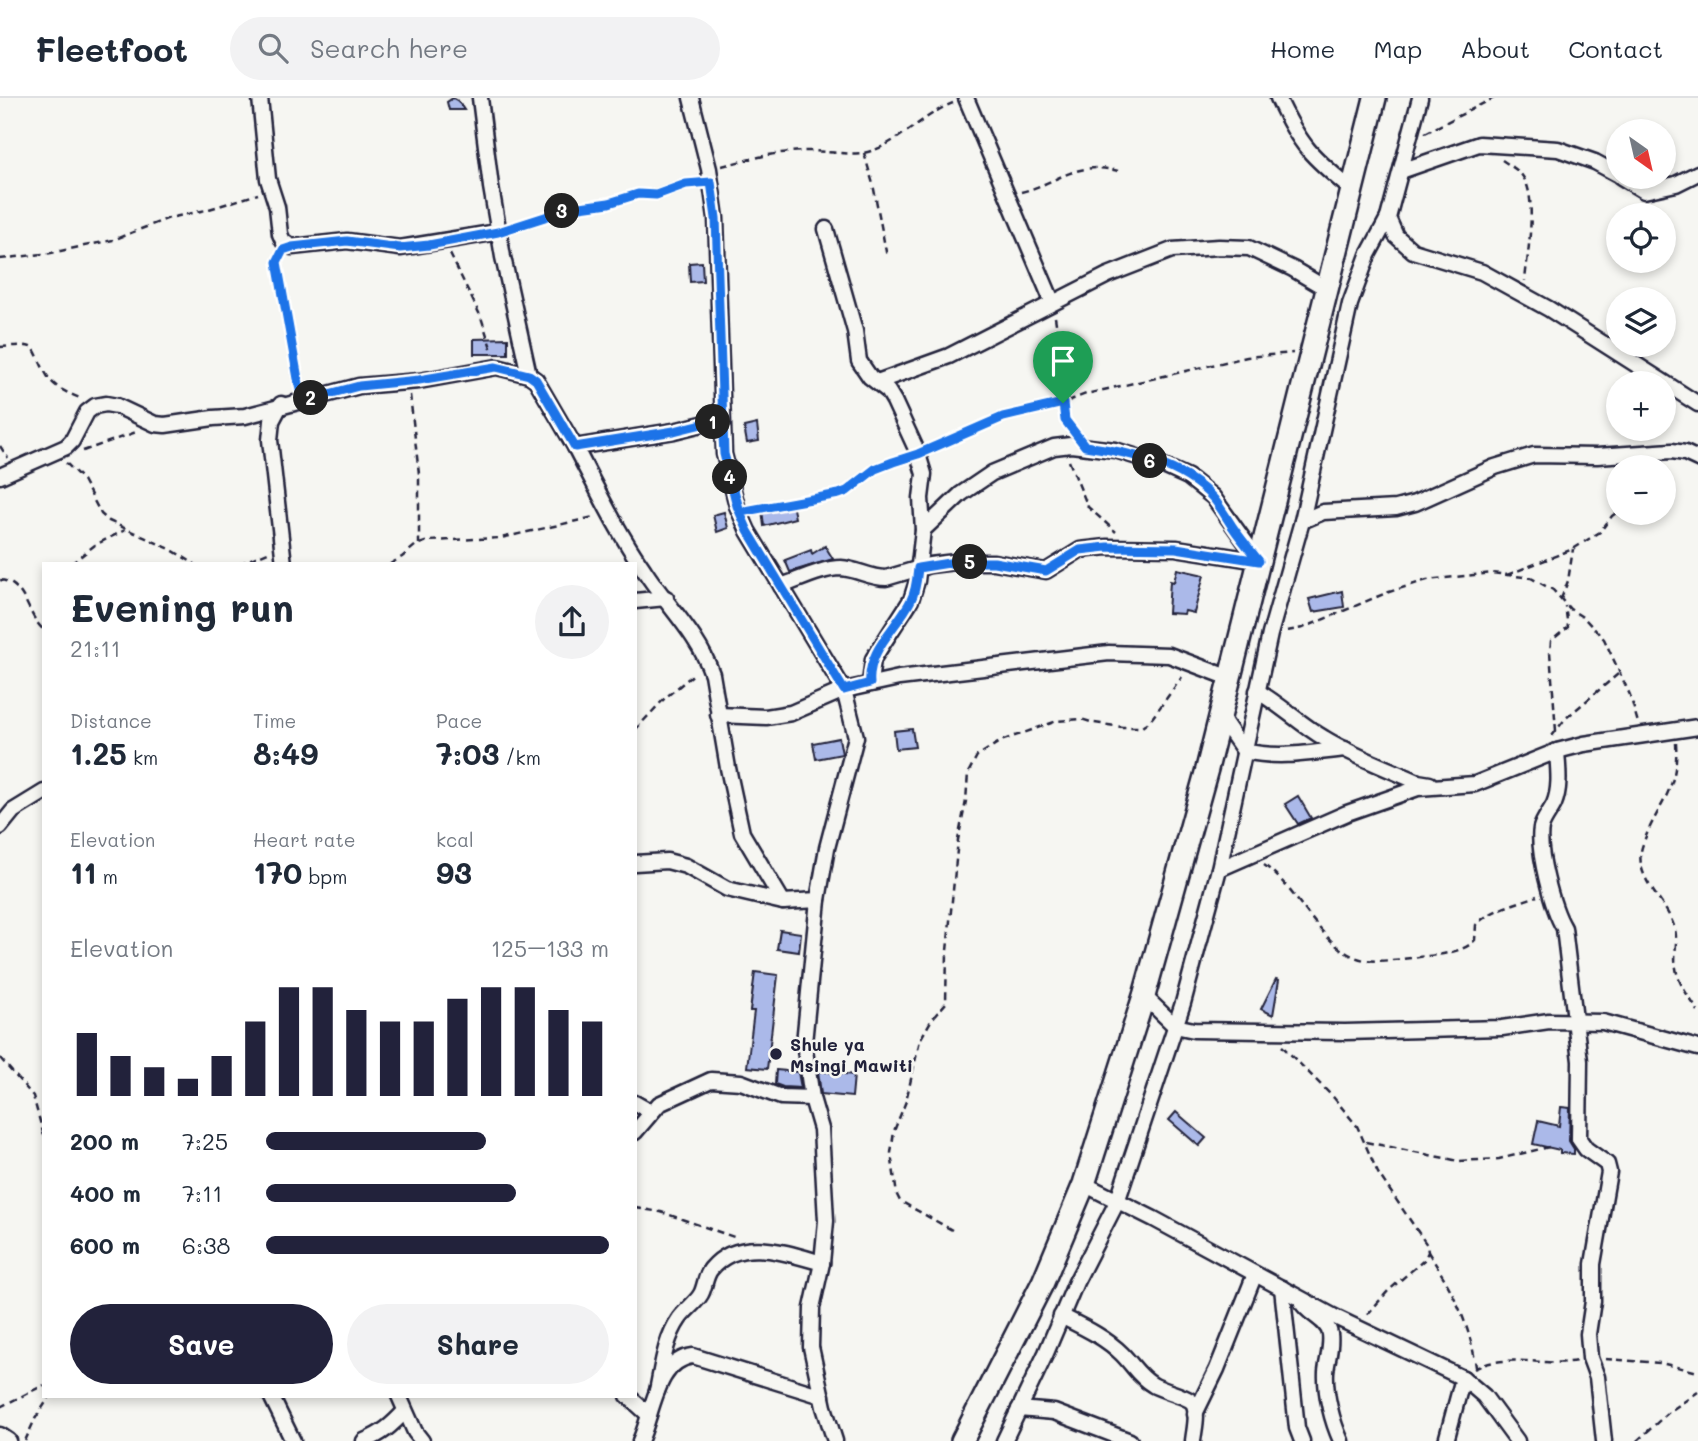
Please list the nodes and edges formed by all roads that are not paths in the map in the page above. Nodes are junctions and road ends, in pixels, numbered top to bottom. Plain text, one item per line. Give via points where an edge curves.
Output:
1 (260, 98) edge
2 (480, 98) edge
3 (691, 98) edge
4 (966, 98) edge
5 (1278, 98) edge
6 (1375, 98) edge
7 (1420, 98) edge
8 (1606, 168) edge
9 (1401, 171) junction
10 (1698, 173) edge
11 (1676, 184) edge
12 (1352, 190) junction
13 (1388, 218) junction
14 (826, 229) dead end
15 (498, 232) junction
16 (1327, 289) junction
17 (1052, 301) junction
18 (529, 375) junction
19 (877, 383) junction
20 (281, 404) junction
21 (1698, 404) edge
22 (722, 419) junction
23 (575, 447) junction
24 (1698, 459) edge
25 (0, 476) edge
26 (1302, 521) junction
27 (923, 530) junction
28 (1259, 561) junction
29 (284, 562) edge
30 (918, 568) junction
31 (781, 586) junction
32 (666, 598) junction
33 (637, 601) edge
34 (1230, 678) junction
35 (870, 683) junction
36 (844, 690) junction
37 (1257, 691) junction
38 (718, 715) junction
39 (1220, 716) junction
40 (1698, 727) edge
41 (1554, 745) junction
42 (1345, 749) junction
43 (1244, 751) junction
44 (1441, 786) junction
45 (42, 793) edge
46 (0, 827) edge
47 (637, 863) edge
48 (1219, 869) junction
49 (818, 900) junction
50 (783, 901) junction
51 (1144, 996) junction
52 (1577, 1022) junction
53 (1175, 1026) junction
54 (1698, 1048) edge
55 (812, 1098) junction
56 (637, 1104) edge
57 (651, 1112) junction
58 (637, 1130) edge
59 (1084, 1184) junction
60 (1117, 1202) junction
61 (822, 1263) junction
62 (1255, 1275) junction
63 (1282, 1288) junction
64 (1300, 1298) junction
65 (1061, 1316) junction
66 (1463, 1378) junction
67 (657, 1391) junction
68 (822, 1396) junction
69 (272, 1398) edge
70 (400, 1398) edge
71 (630, 1398) edge
72 (1019, 1409) junction
73 (405, 1411) junction
74 (1195, 1414) junction
75 (649, 1415) junction
76 (0, 1435) edge
77 (9, 1441) edge
78 (293, 1441) edge
79 (364, 1441) edge
80 (422, 1441) edge
81 (640, 1441) edge
82 (835, 1441) edge
83 (962, 1441) edge
84 (1004, 1441) edge
85 (1130, 1441) edge
86 (1193, 1441) edge
87 (1302, 1441) edge
88 (1341, 1441) edge
89 (1446, 1441) edge
90 (1517, 1441) edge
91 (1604, 1441) edge

1 - 15 street via 267,170 280,234 292,247 347,241 400,248
2 - 15 street
3 - 22 street via 716,218
4 - 17 street
5 - 12 street via 1303,146
6 - 12 highway
7 - 9 street
8 - 9 street via 1558,149 1479,144
9 - 13 street
10 - 11 street
12 - 16 highway
13 - 21 street via 1401,243 1413,251 1482,272
13 - 26 street via 1350,304
14 - 19 street via 859,361
15 - 18 street
16 - 17 street via 1249,248 1219,247 1172,250
16 - 28 highway
17 - 19 street via 949,356
18 - 20 street via 496,367 359,386
18 - 23 street via 541,387
19 - 27 street via 894,401 918,454 923,474
20 - 25 street via 245,416 174,425 155,424 117,406 95,406 69,444 56,454
20 - 29 street via 272,421 270,440
22 - 23 street
22 - 31 street via 724,454 740,512
23 - 32 street via 610,517
24 - 26 street via 1672,451 1534,455 1512,460 1415,503 1323,512
26 - 37 street
27 - 28 street via 961,494 992,473 1062,445 1085,446 1125,453 1188,477 1213,497
27 - 30 street
28 - 30 street via 1176,548 1086,548 1046,571 994,562
28 - 34 highway
30 - 31 street via 886,578 839,568
30 - 35 street via 911,600 873,659
31 - 36 street
32 - 33 street
32 - 38 street via 708,662
34 - 35 street via 1169,655 1110,653
34 - 39 highway
35 - 36 street
36 - 38 street via 791,713
36 - 49 street via 856,737
37 - 42 street
37 - 43 street
38 - 50 street via 742,833
39 - 43 street
39 - 51 highway
40 - 41 street
41 - 44 street via 1475,784
41 - 52 street via 1559,785 1541,830 1549,892 1564,928
42 - 43 street via 1297,756
42 - 44 street via 1418,782
43 - 48 street
44 - 48 street via 1419,788 1372,804
45 - 46 street via 13,811
47 - 50 street via 667,861 686,866 727,889
48 - 53 street
49 - 50 street
49 - 55 street via 804,1043
51 - 53 street
51 - 59 highway
52 - 53 street via 1345,1032
52 - 54 street via 1614,1025
52 - 91 street via 1579,1139 1607,1164 1609,1172 1588,1322
53 - 60 street
55 - 57 street via 781,1097 741,1082 711,1080
55 - 61 street via 821,1129 826,1221
56 - 57 street
57 - 58 street
59 - 60 street
59 - 83 highway via 1043,1282
60 - 62 street
60 - 65 street
61 - 67 street via 756,1248 724,1257 709,1271 701,1295 671,1333
61 - 68 street via 812,1308 811,1347
62 - 63 street
62 - 74 street
63 - 64 street
63 - 87 street
64 - 66 street
64 - 88 street via 1330,1334 1326,1375 1333,1423
65 - 72 street
65 - 74 street via 1098,1335 1151,1384 1189,1399
66 - 89 street
66 - 90 street via 1485,1396
67 - 68 street via 668,1370 682,1357 694,1356
67 - 75 street
68 - 82 street
69 - 78 street
70 - 73 street
71 - 75 street
72 - 84 street
72 - 85 street via 1054,1412
73 - 79 street via 390,1428
73 - 80 street
74 - 86 street
75 - 81 street
76 - 77 street

